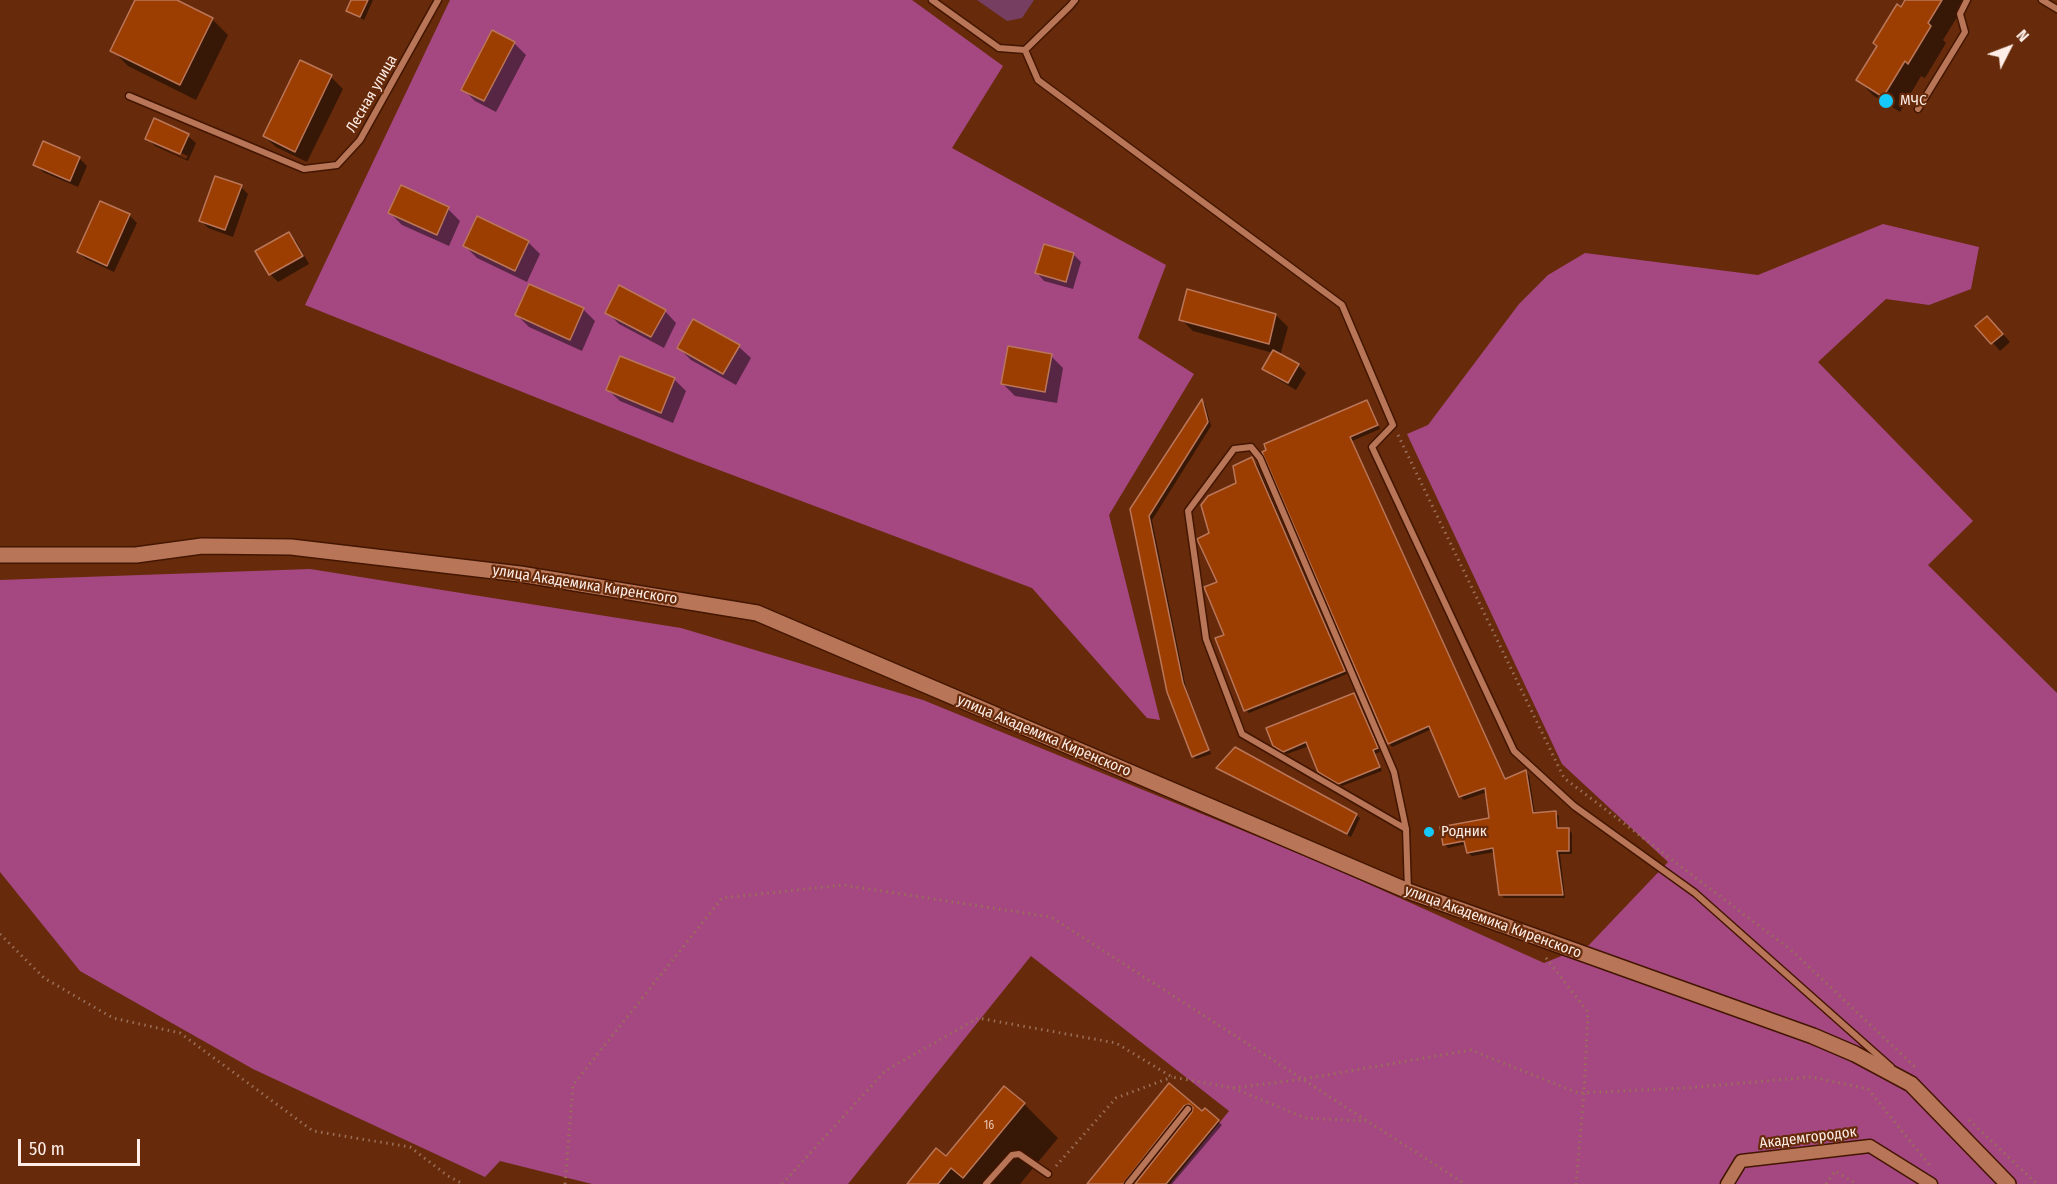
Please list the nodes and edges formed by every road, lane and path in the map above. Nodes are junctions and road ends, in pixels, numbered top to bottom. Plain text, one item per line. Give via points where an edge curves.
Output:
1 (438, 0) edge
2 (932, 0) edge
3 (1075, 0) edge
4 (1966, 0) edge
5 (2042, 0) edge
6 (2057, 9) edge
7 (1025, 50) junction
8 (129, 96) dead end
9 (1918, 109) dead end
10 (1393, 425) junction
11 (0, 555) edge
12 (1406, 829) junction
13 (1408, 891) junction
14 (0, 934) edge
15 (1530, 936) junction
16 (1172, 1077) junction
17 (1914, 1078) junction
18 (1303, 1079) junction
19 (1233, 1088) junction
20 (1584, 1092) junction
21 (1188, 1109) dead end
22 (1969, 1119) dead end
23 (1367, 1121) junction
24 (1932, 1168) dead end
25 (1048, 1174) joint
26 (463, 1184) edge
27 (565, 1184) edge
28 (782, 1184) edge
29 (986, 1184) edge
30 (1128, 1184) edge
31 (1465, 1184) edge
32 (1576, 1184) edge
33 (1727, 1184) edge
34 (1826, 1184) edge
35 (1857, 1184) edge
36 (1931, 1184) edge
37 (2008, 1184) edge
38 (2037, 1184) edge

1 - 8 lane, Лесная улица via 360,140 337,165 304,169
2 - 7 lane via 999,48
3 - 7 lane
4 - 9 lane via 1960,14 1965,32
5 - 6 lane
7 - 10 lane via 1038,80 1342,304
10 - 17 path via 1564,778 1791,950
10 - 17 lane via 1372,447 1514,751 1574,806 1695,893
11 - 13 main road, улица Академика Киренского via 135,555 202,546 291,547 520,574 757,613
12 - 12 lane via 1394,772 1260,458 1251,447 1234,449 1188,511 1206,639 1242,734
12 - 13 lane
13 - 15 main road, улица Академика Киренского
14 - 26 path via 44,978 113,1018 180,1033 313,1131 410,1147
15 - 17 main road, улица Академика Киренского via 1813,1036
15 - 20 path via 1588,1012
16 - 19 path
16 - 25 path via 1116,1098
16 - 28 path via 1116,1043 978,1018 885,1071
17 - 37 main road, улица Академика Киренского
18 - 19 path
18 - 20 path via 1471,1050 1578,1093
18 - 23 path
18 - 27 path via 1051,917 843,885 722,898 573,1085
19 - 23 path via 1305,1118
20 - 24 path via 1810,1077 1868,1089
20 - 32 path
21 - 30 lane
22 - 38 path
23 - 31 path
25 - 29 lane via 1018,1154 1012,1155
33 - 36 street, Академгородок via 1741,1161 1870,1146
34 - 35 path via 1835,1171

